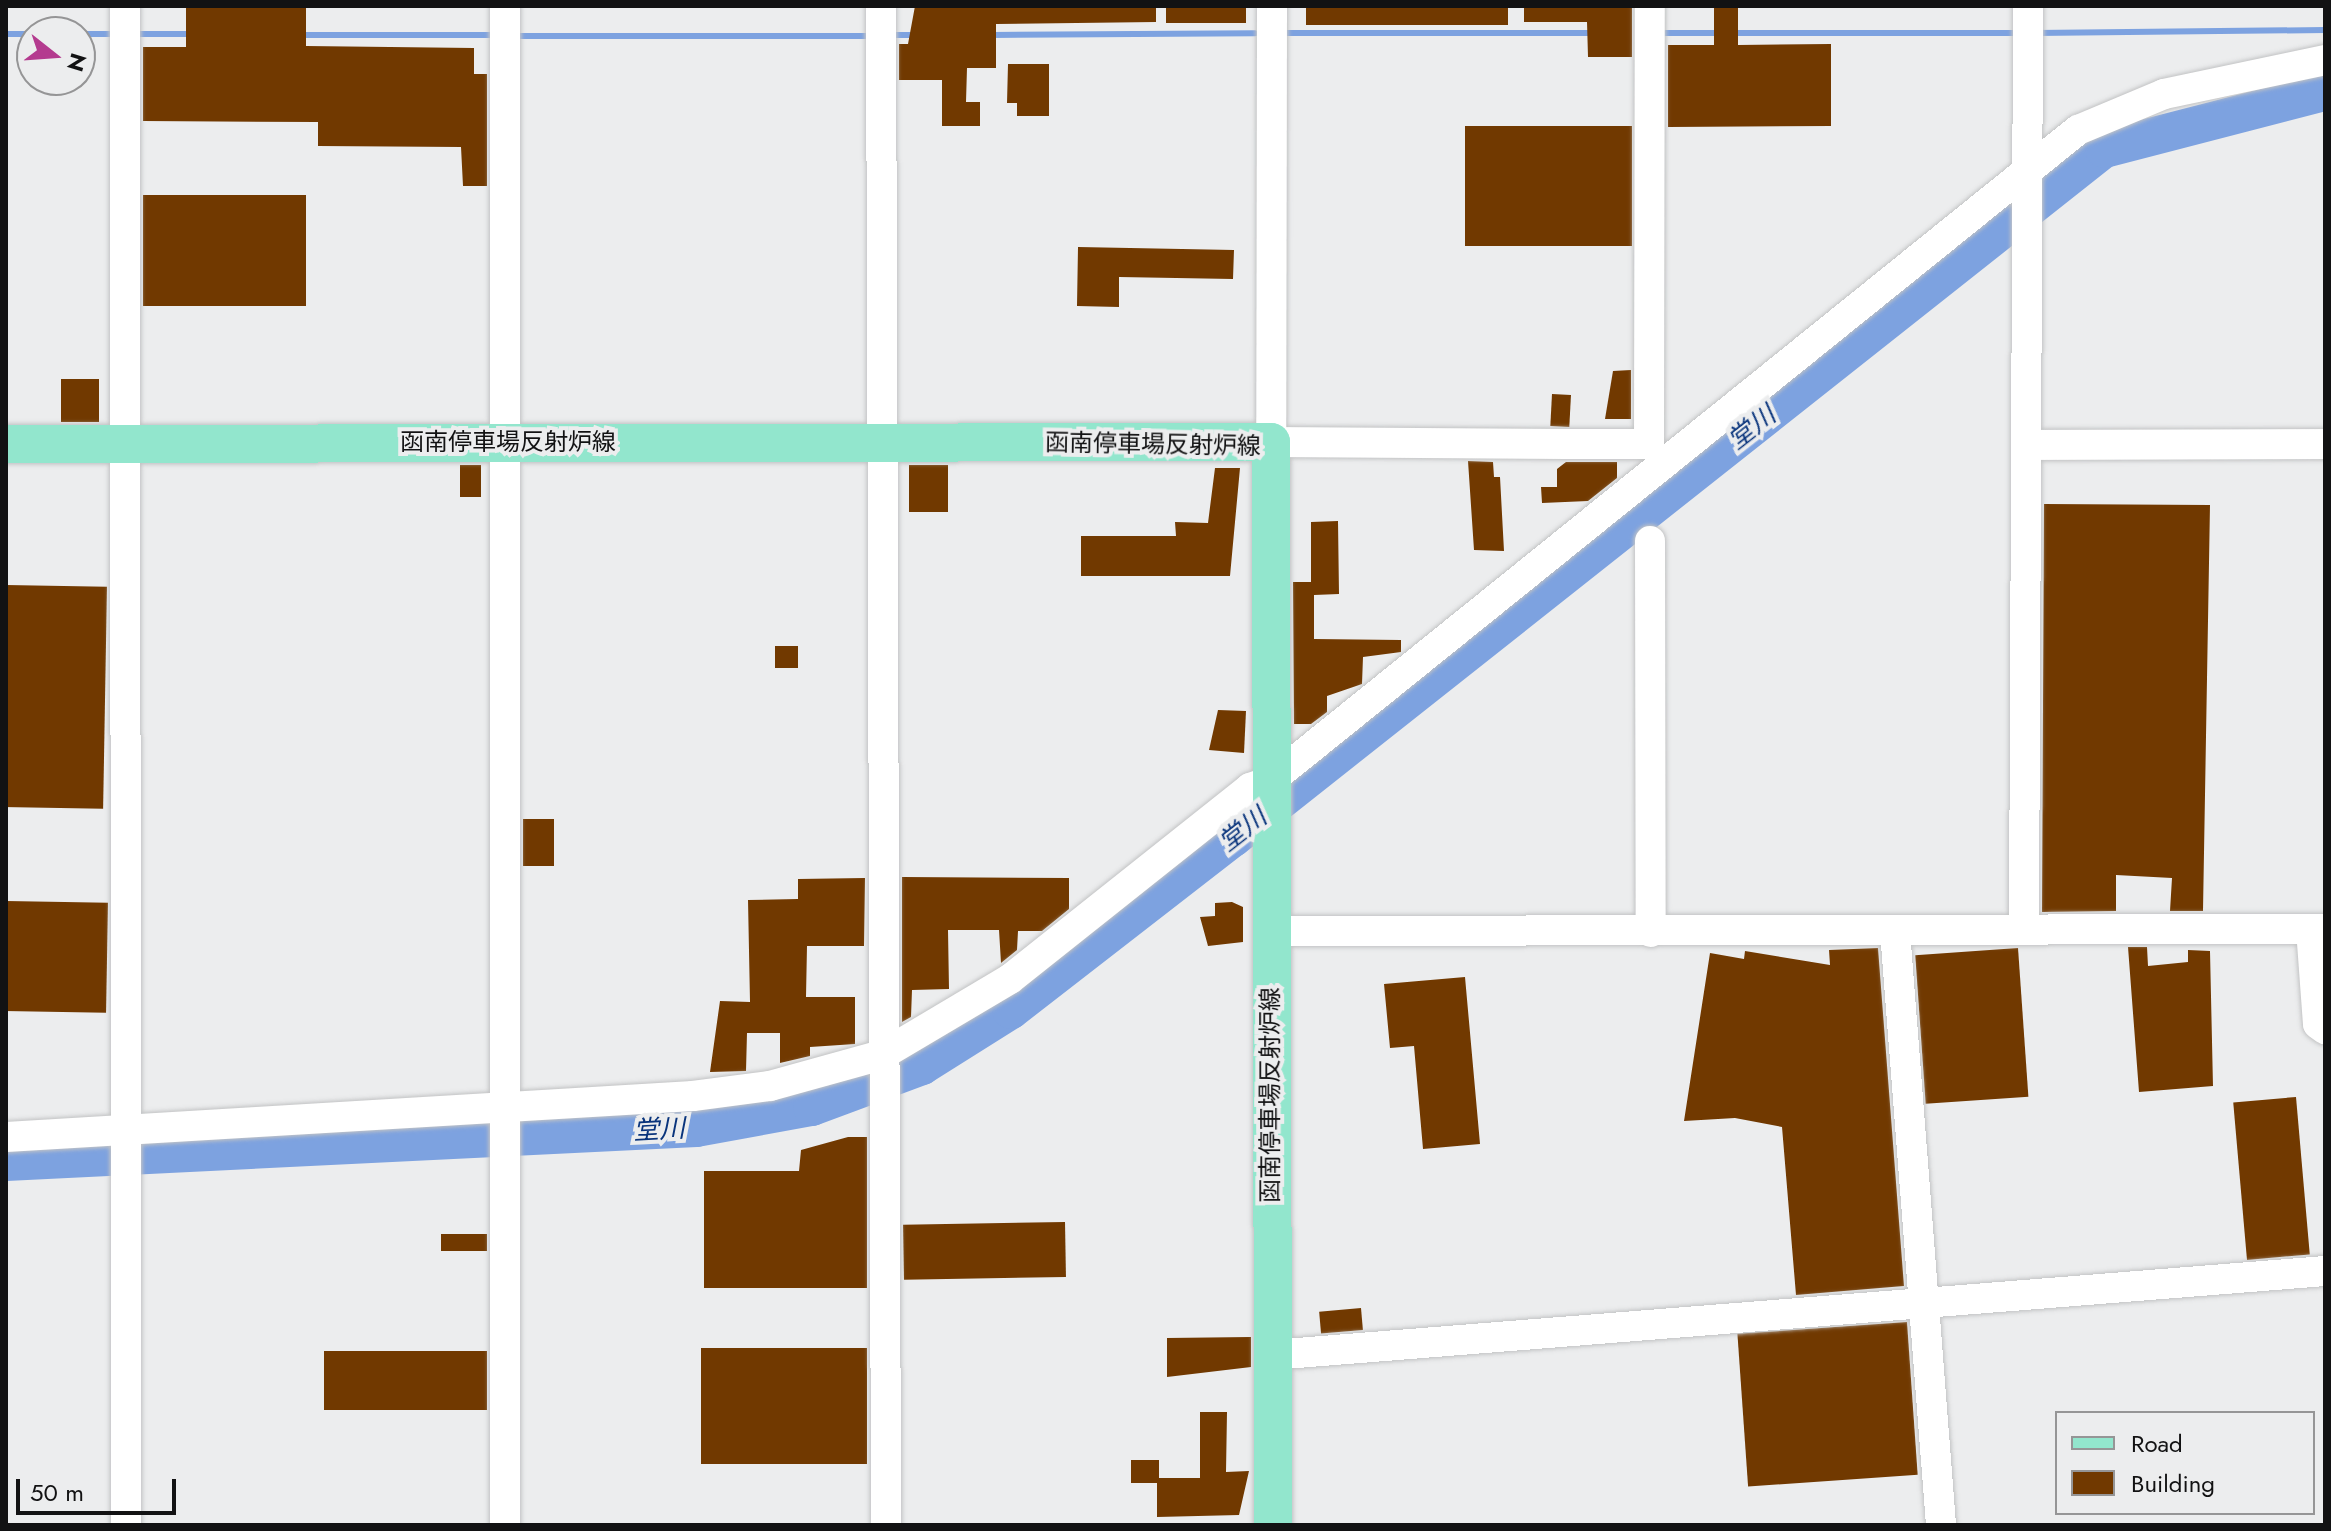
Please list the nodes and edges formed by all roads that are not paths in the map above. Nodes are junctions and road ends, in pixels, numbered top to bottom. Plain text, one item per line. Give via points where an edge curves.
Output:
1 (125, 6) edge
2 (505, 6) edge
3 (881, 6) edge
4 (1272, 6) edge
5 (1650, 6) edge
6 (2028, 6) edge
7 (2325, 60) edge
8 (2026, 172) junction
9 (879, 442) junction
10 (1271, 442) junction
11 (126, 443) junction
12 (504, 443) junction
13 (6, 444) edge
14 (2325, 444) edge
15 (2028, 445) junction
16 (1654, 455) junction
17 (1650, 541) dead end
18 (1270, 781) junction
19 (2318, 929) edge
20 (2024, 930) junction
21 (1269, 931) junction
22 (1895, 931) junction
23 (1651, 932) junction
24 (2325, 1029) edge
25 (882, 1059) junction
26 (503, 1110) junction
27 (127, 1134) junction
28 (6, 1137) edge
29 (2325, 1271) edge
30 (1923, 1306) junction
31 (1272, 1355) junction
32 (126, 1525) edge
33 (505, 1525) edge
34 (886, 1525) edge
35 (1273, 1525) edge
36 (1941, 1525) edge

1 - 11 street
2 - 12 street
3 - 9 street
4 - 10 street
5 - 16 street
6 - 8 street
7 - 8 street via 2164,94 2078,130
8 - 15 street
8 - 16 street
9 - 10 main road, 函南停車場反射炉線
9 - 12 main road, 函南停車場反射炉線
9 - 25 street
10 - 16 street
10 - 18 main road, 函南停車場反射炉線
11 - 12 main road, 函南停車場反射炉線
11 - 13 main road, 函南停車場反射炉線
11 - 27 street
12 - 26 street
14 - 15 street
15 - 20 street
16 - 18 street
17 - 23 street
18 - 21 main road, 函南停車場反射炉線
18 - 25 street via 1250,788 1010,979
19 - 20 street
19 - 24 street via 2318,1024
20 - 22 street
21 - 23 street
21 - 31 main road, 函南停車場反射炉線
22 - 23 street
22 - 30 street
25 - 26 street via 742,1091
25 - 34 street
26 - 27 street
26 - 33 street
27 - 28 street
27 - 32 street
29 - 30 street
30 - 31 street
30 - 36 street
31 - 35 main road, 函南停車場反射炉線

